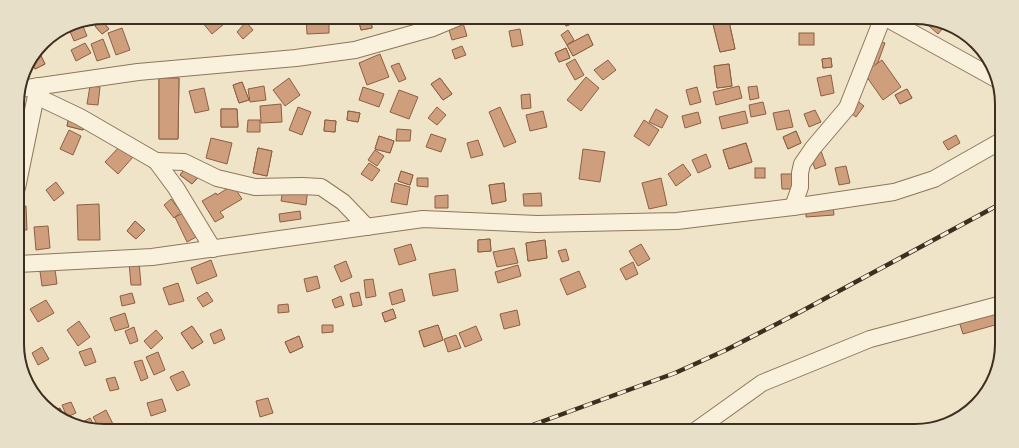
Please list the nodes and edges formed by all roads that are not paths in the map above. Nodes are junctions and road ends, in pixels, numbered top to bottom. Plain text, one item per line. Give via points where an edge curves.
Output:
1 (442, 24) edge
2 (881, 24) edge
3 (897, 24) edge
4 (990, 76) edge
5 (26, 90) edge
6 (37, 91) junction
7 (995, 144) edge
8 (24, 154) edge
9 (156, 161) junction
10 (793, 207) junction
11 (367, 227) junction
12 (213, 249) junction
13 (24, 264) edge
14 (995, 306) edge
15 (705, 424) edge

1 - 6 street via 355,50 296,58 138,72
2 - 10 street via 847,108 802,164 800,187
3 - 4 street
5 - 6 street
6 - 8 street
6 - 9 street
7 - 10 street via 934,179 894,192
9 - 11 street via 184,162 217,178 254,187 321,187 343,202
9 - 12 street via 176,188
10 - 11 street via 677,221 537,224 422,219
11 - 12 street
12 - 13 street via 152,257
14 - 15 street via 870,339 769,380

